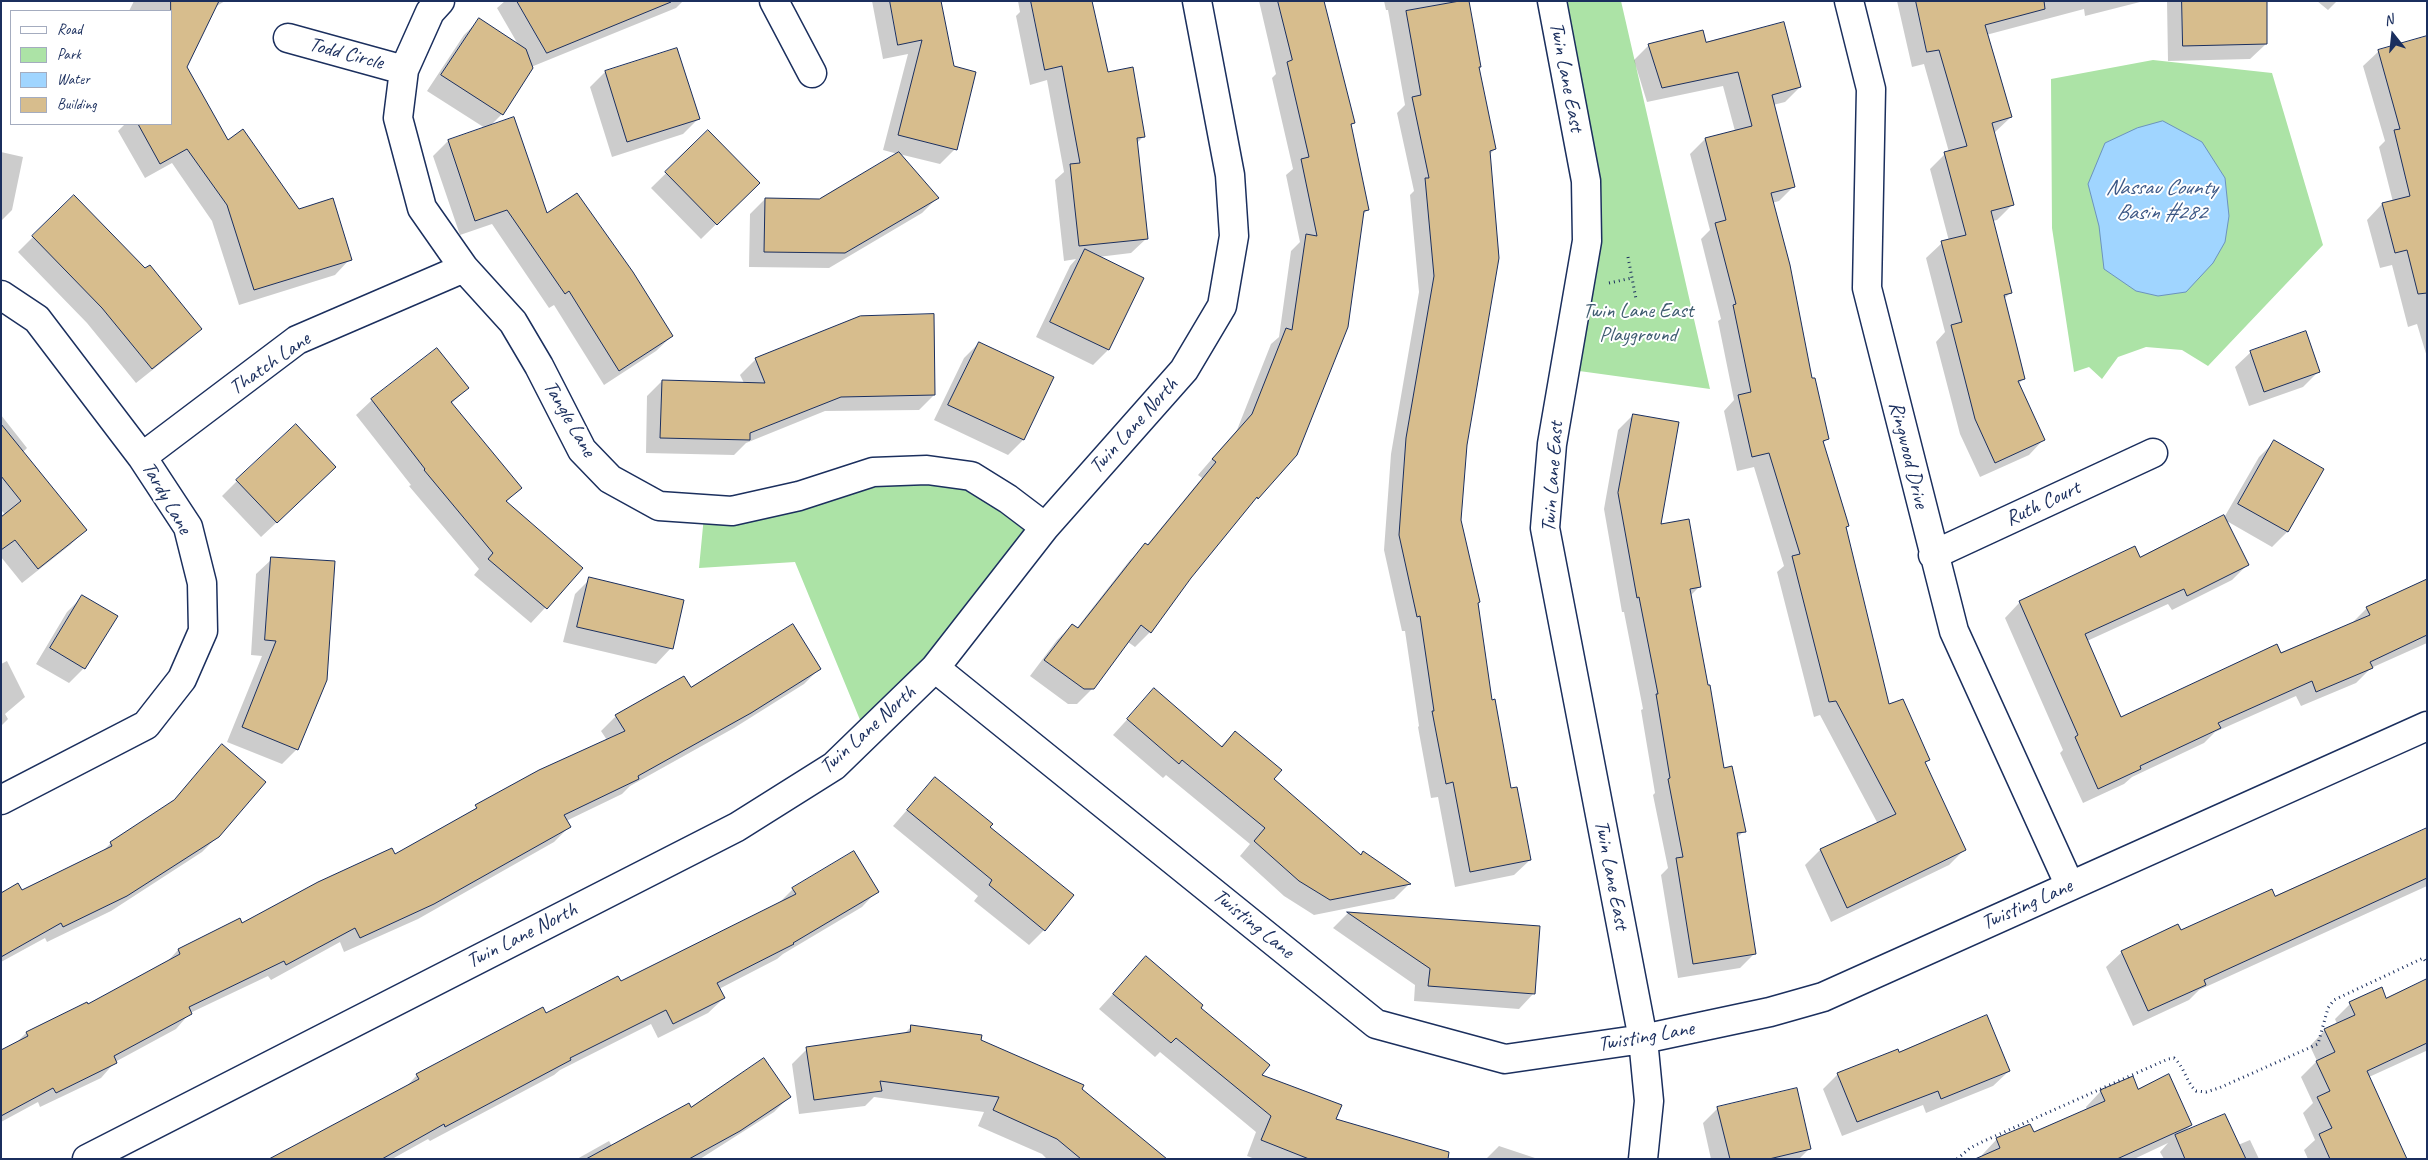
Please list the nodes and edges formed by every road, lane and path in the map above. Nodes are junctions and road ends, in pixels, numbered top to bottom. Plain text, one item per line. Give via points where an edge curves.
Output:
1 (440, 1) edge
2 (774, 1) edge
3 (1197, 1) edge
4 (1552, 1) edge
5 (1849, 1) edge
6 (288, 38) dead end
7 (404, 70) junction
8 (812, 73) dead end
9 (1628, 258) dead end
10 (464, 268) junction
11 (1, 295) edge
12 (1636, 299) dead end
13 (2153, 453) dead end
14 (142, 457) junction
15 (1045, 527) junction
16 (1933, 554) junction
17 (935, 668) junction
18 (2427, 726) edge
19 (1, 800) edge
20 (2070, 886) junction
21 (2427, 963) edge
22 (1643, 1040) junction
23 (87, 1159) edge
24 (1643, 1159) edge
25 (1957, 1159) edge

1 - 7 street, Tangle Lane via 430,12
2 - 8 street
3 - 15 street, Twin Lane North via 1230,175 1234,236 1222,306 1184,370
4 - 22 street, Twin Lane East via 1586,181 1587,241 1552,444 1545,528
5 - 16 street, Ringwood Drive via 1871,89 1867,288
6 - 7 street, Todd Circle
7 - 10 street, Tangle Lane via 398,118 422,208
9 - 12 path
10 - 14 street, Thatch Lane via 298,340
10 - 15 street, Tangle Lane via 513,322 582,450 610,479 659,506 732,511 799,496 872,472 927,470 971,476
11 - 14 street, Tardy Lane via 37,319
13 - 16 street, Ruth Court
14 - 19 street, Tardy Lane via 188,527 202,583 203,631 182,679 146,725
15 - 17 street, Twin Lane North
16 - 20 street, Ringwood Drive via 1954,631
17 - 22 street, Twisting Lane via 1376,1024 1505,1059
17 - 23 street, Twin Lane North via 834,766 737,826
18 - 20 street, Twisting Lane
20 - 22 street, Twisting Lane via 1823,997
21 - 25 path via 2422,958 2341,996 2328,1008 2318,1044 2219,1088 2196,1091 2189,1085 2178,1061 2168,1059 1984,1141
22 - 24 street, Twin Lane East via 1649,1101

